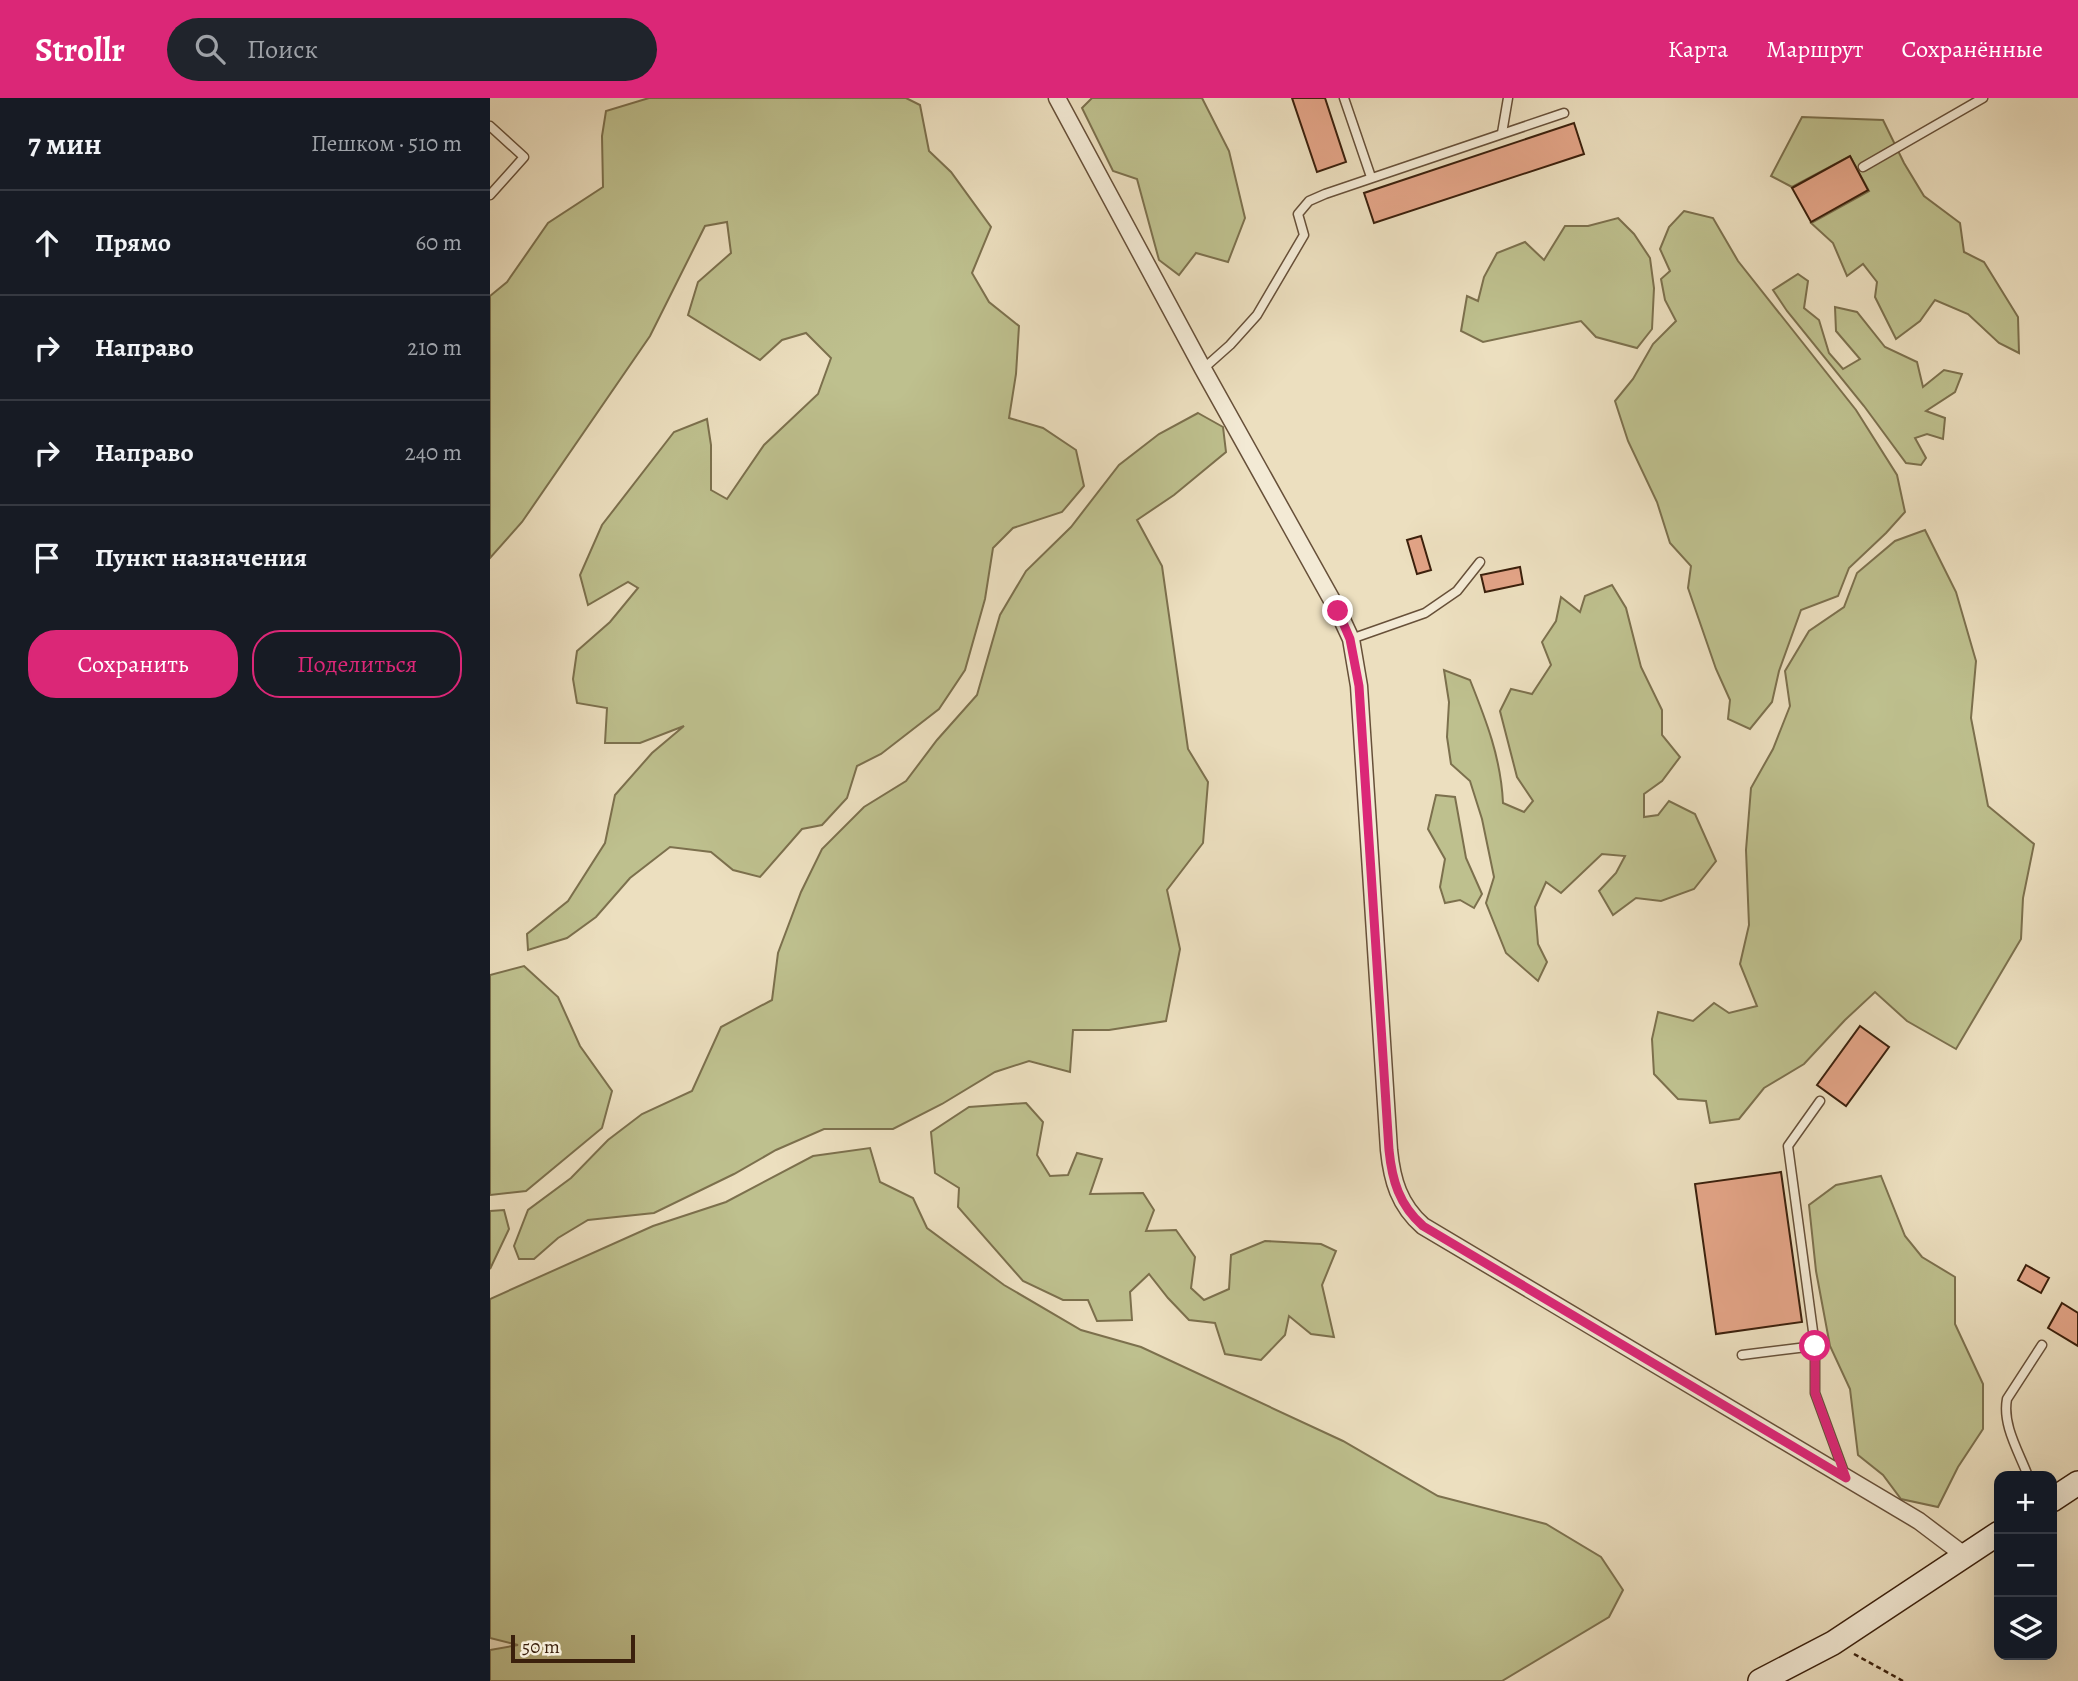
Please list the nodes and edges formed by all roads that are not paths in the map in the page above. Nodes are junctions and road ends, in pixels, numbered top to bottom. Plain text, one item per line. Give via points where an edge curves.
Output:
1 (1057, 98) edge
2 (1344, 98) edge
3 (1508, 98) edge
4 (1983, 98) edge
5 (1564, 113) dead end
6 (490, 127) edge
7 (1502, 133) junction
8 (1863, 167) dead end
9 (1371, 177) junction
10 (490, 195) edge
11 (1203, 369) junction
12 (1480, 562) dead end
13 (1350, 639) junction
14 (1820, 1101) dead end
15 (2042, 1345) dead end
16 (1815, 1346) junction
17 (1742, 1355) dead end
18 (2026, 1471) edge
19 (1846, 1478) junction
20 (2078, 1483) edge
21 (2057, 1497) edge
22 (1997, 1534) edge
23 (1964, 1555) junction
24 (1760, 1681) edge

1 - 11 street
2 - 9 lane
3 - 7 lane
4 - 8 lane
5 - 7 lane
6 - 10 lane via 524,156
7 - 9 lane
9 - 11 lane via 1309,201 1298,214 1304,235 1283,274 1257,315
11 - 13 street
12 - 13 lane via 1457,590 1425,613
13 - 19 street via 1359,686 1389,1150 1401,1202 1423,1226
14 - 16 lane via 1788,1146
15 - 18 lane via 2007,1399 2007,1420
16 - 17 lane
16 - 19 lane via 1815,1393
19 - 23 street via 1919,1521
20 - 21 street
22 - 23 street
23 - 24 street via 1833,1643

